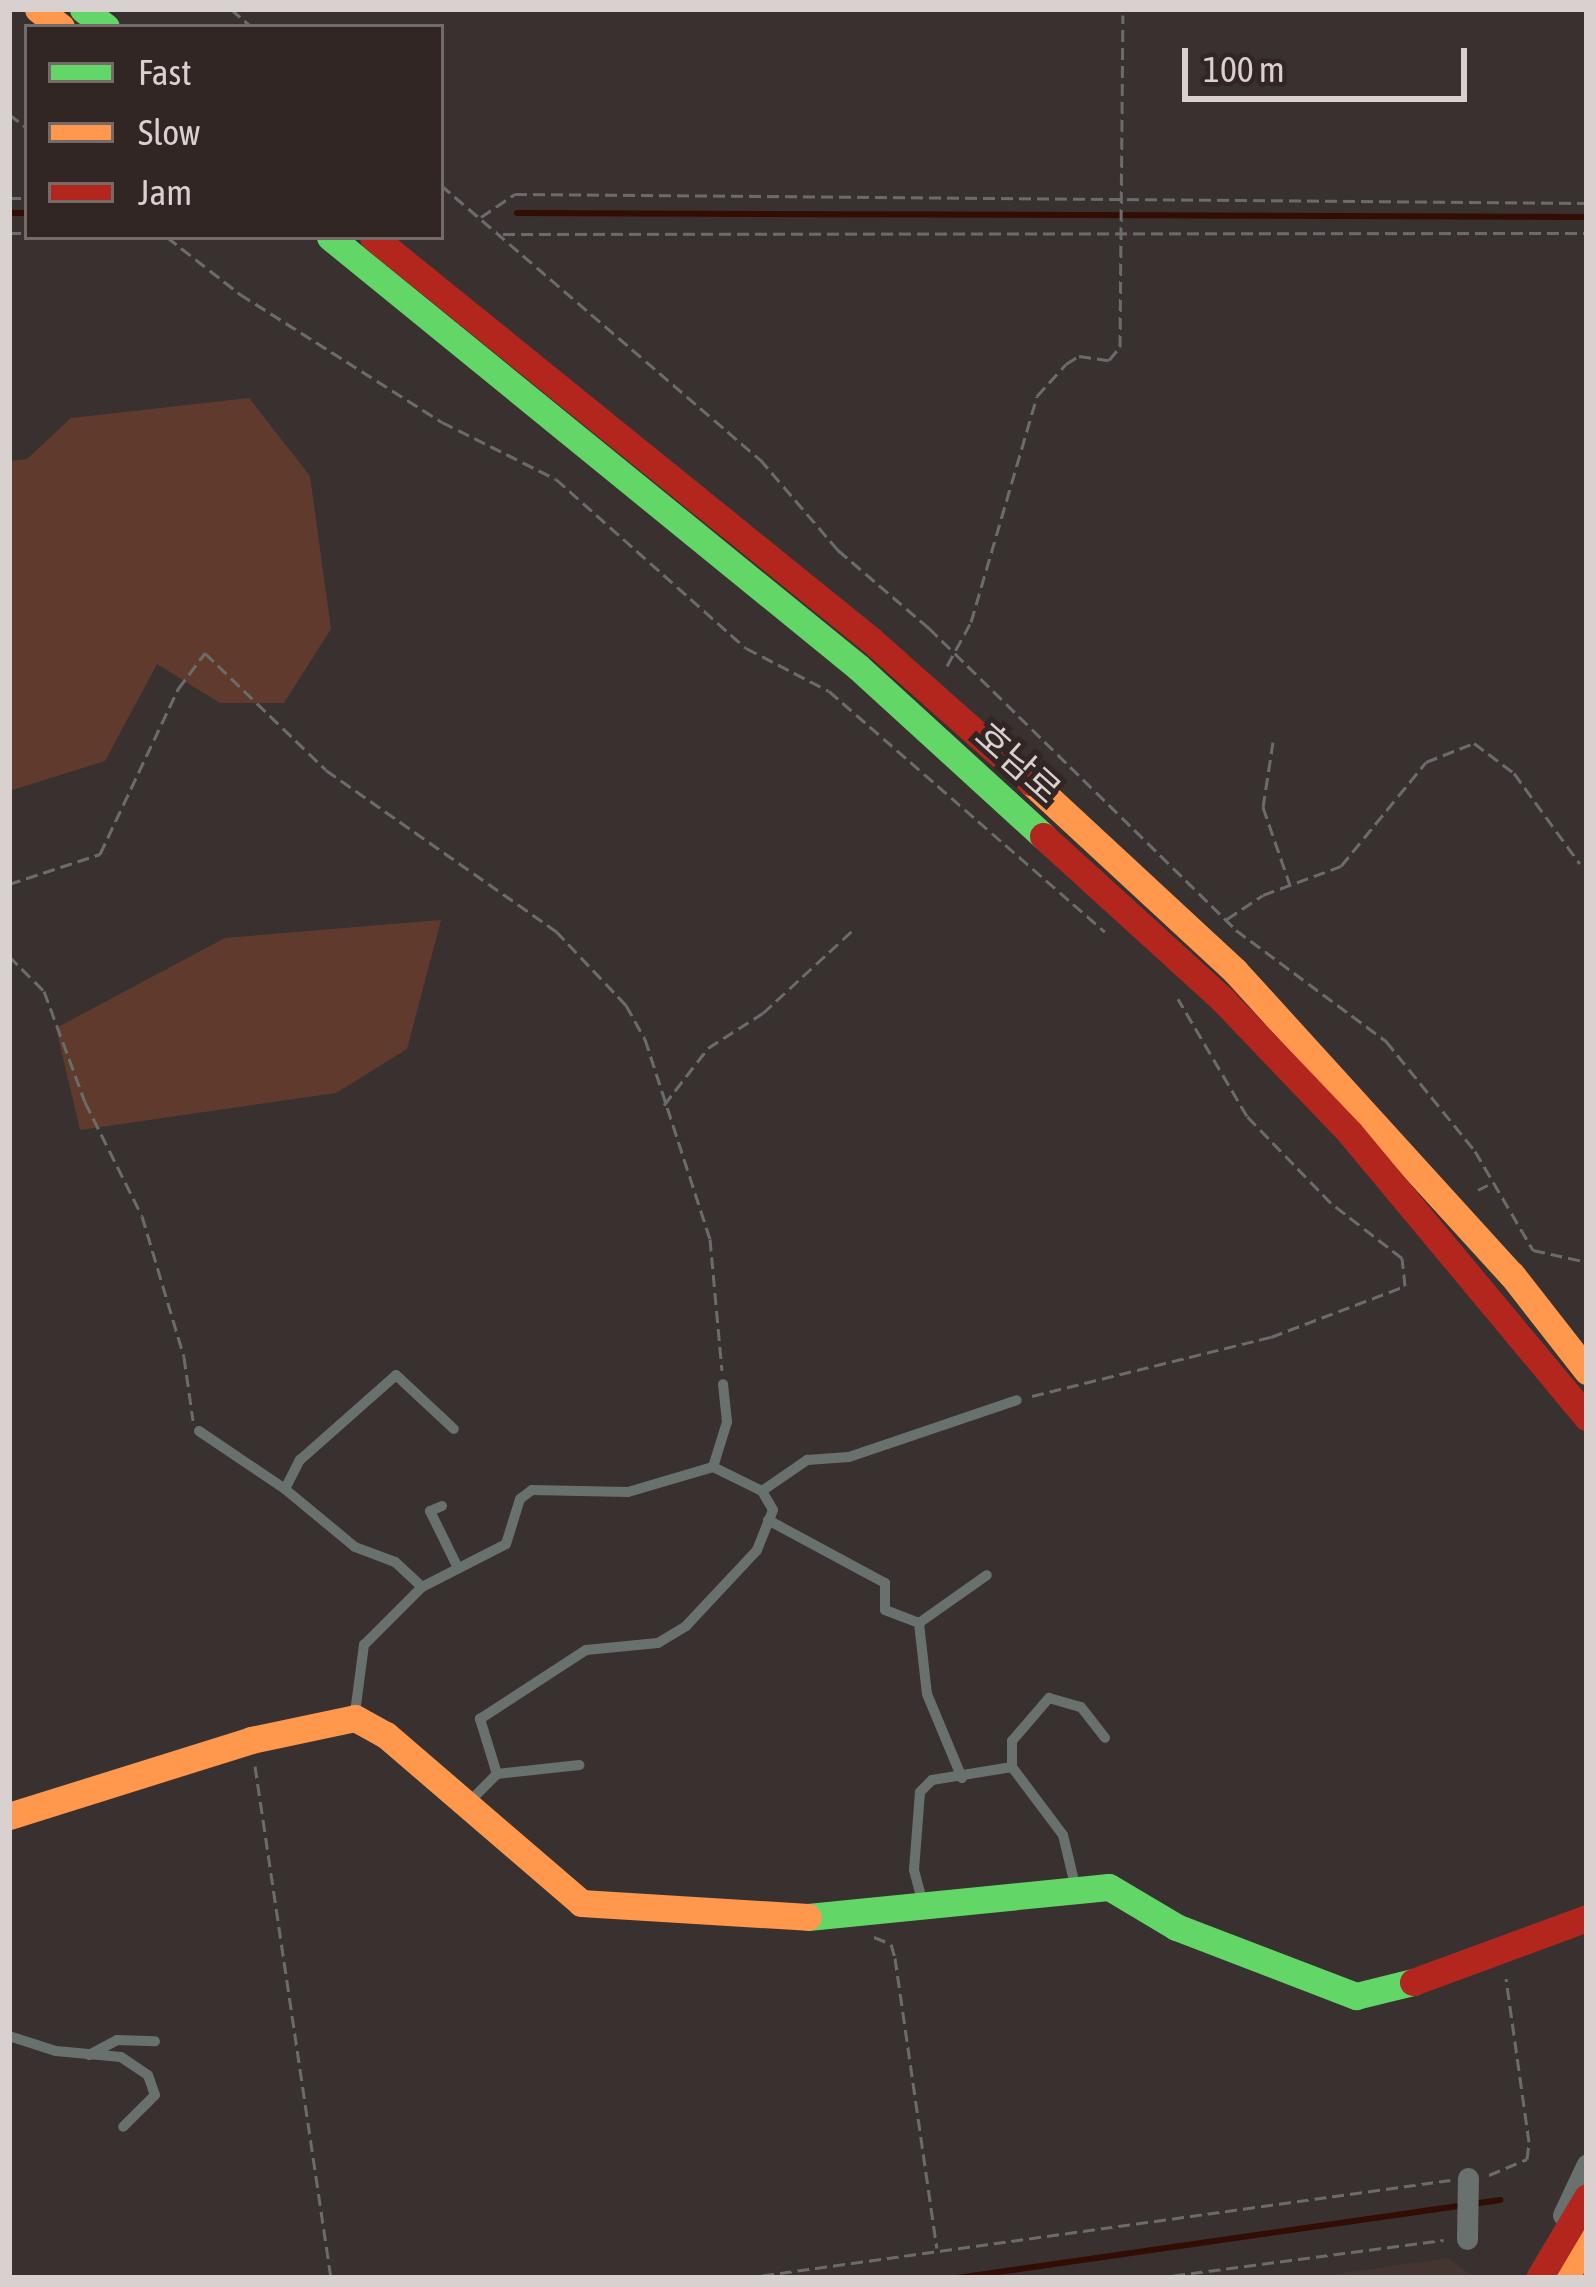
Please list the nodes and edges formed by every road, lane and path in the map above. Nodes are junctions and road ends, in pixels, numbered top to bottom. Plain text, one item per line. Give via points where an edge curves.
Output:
1 (1123, 15) dead end
2 (444, 188) edge
3 (1120, 202) junction
4 (1587, 203) edge
5 (480, 218) junction
6 (502, 233) junction
7 (1121, 233) junction
8 (1587, 233) edge
9 (170, 240) edge
10 (334, 240) edge
11 (377, 240) edge
12 (956, 655) junction
13 (947, 666) dead end
14 (1273, 742) dead end
15 (1580, 864) dead end
16 (9, 884) edge
17 (1290, 885) junction
18 (1226, 920) junction
19 (855, 928) dead end
20 (1118, 943) dead end
21 (9, 956) edge
22 (1170, 986) dead end
23 (664, 1106) junction
24 (1489, 1184) junction
25 (1478, 1190) dead end
26 (1413, 1248) dead end
27 (1402, 1258) junction
28 (1587, 1262) edge
29 (1587, 1371) edge
30 (723, 1384) joint
31 (1017, 1400) joint
32 (1587, 1417) edge
33 (454, 1429) dead end
34 (199, 1431) joint
35 (713, 1467) junction
36 (286, 1489) junction
37 (762, 1491) junction
38 (442, 1507) dead end
39 (768, 1520) junction
40 (458, 1568) junction
41 (987, 1576) dead end
42 (422, 1587) junction
43 (919, 1623) junction
44 (355, 1718) junction
45 (1105, 1738) dead end
46 (251, 1740) junction
47 (580, 1765) dead end
48 (1012, 1767) junction
49 (497, 1774) junction
50 (962, 1778) junction
51 (468, 1803) junction
52 (9, 1816) edge
53 (1075, 1888) junction
54 (922, 1903) junction
55 (830, 1914) junction
56 (1587, 1918) edge
57 (1502, 1950) junction
58 (9, 2036) edge
59 (155, 2041) dead end
60 (89, 2055) junction
61 (124, 2127) dead end
62 (1587, 2164) edge
63 (1467, 2183) junction
64 (1583, 2218) edge
65 (1467, 2232) joint
66 (938, 2250) junction
67 (331, 2278) edge
68 (744, 2278) edge
69 (1155, 2278) edge
70 (1539, 2278) edge
71 (1565, 2278) edge

1 - 3 path
2 - 5 path
3 - 4 path
3 - 5 path via 515,194
3 - 7 path
5 - 6 path
6 - 7 path
6 - 12 path via 760,459 838,550
7 - 8 path
7 - 12 path via 1120,346 1109,360 1078,356 1036,396
9 - 20 path via 442,422 556,479 746,648 829,691
10 - 32 main road, 호남로 via 858,667 1223,1000 1350,1133
11 - 29 main road, 호남로 via 871,640 1111,853 1234,971 1512,1275
12 - 13 path
12 - 18 path
14 - 17 path via 1263,807
15 - 17 path via 1514,773 1474,743 1426,762 1341,866
16 - 23 path via 100,854 178,689 205,652 326,770 556,931 599,971 645,1039
17 - 18 path
18 - 24 path via 1386,1041 1435,1095
19 - 23 path via 763,1013 708,1048
21 - 34 path via 44,991 142,1216 184,1357 185,1405
22 - 27 path via 1247,1116 1331,1203
23 - 30 path via 710,1239
24 - 25 path
24 - 28 path via 1533,1250
26 - 27 path
27 - 31 path via 1405,1286 1270,1336
30 - 35 lane via 727,1422
31 - 37 lane via 849,1457 807,1460
33 - 36 lane via 396,1376 300,1460
34 - 36 lane
35 - 37 lane
35 - 40 lane via 628,1492 532,1490 520,1499 506,1544
36 - 42 lane via 355,1547 395,1562
37 - 39 lane via 773,1510
38 - 40 lane via 430,1511
39 - 43 lane via 885,1583 885,1610
39 - 49 lane via 757,1550 686,1626 658,1643 586,1650 480,1719
40 - 42 lane
41 - 43 lane
42 - 44 lane via 364,1645
43 - 50 lane via 927,1694
44 - 46 main road
44 - 51 main road
45 - 48 lane via 1081,1707 1049,1698 1019,1726
46 - 52 main road
46 - 67 path
47 - 49 lane
48 - 50 lane
48 - 53 lane via 1063,1835
49 - 51 lane
50 - 54 lane via 932,1780 920,1792 914,1870
51 - 55 main road via 581,1903 695,1919
53 - 54 main road
53 - 57 main road via 1108,1887 1176,1927 1356,1996 1423,1982
54 - 55 main road
55 - 66 path via 838,1928 891,1944
56 - 57 main road
57 - 63 path via 1527,2159
58 - 60 lane
59 - 60 lane via 96,2044
60 - 61 lane via 121,2057 148,2075 155,2095
62 - 64 street via 1561,2215
63 - 65 street
63 - 66 path
64 - 70 main road
64 - 71 main road
65 - 69 path
66 - 68 path

